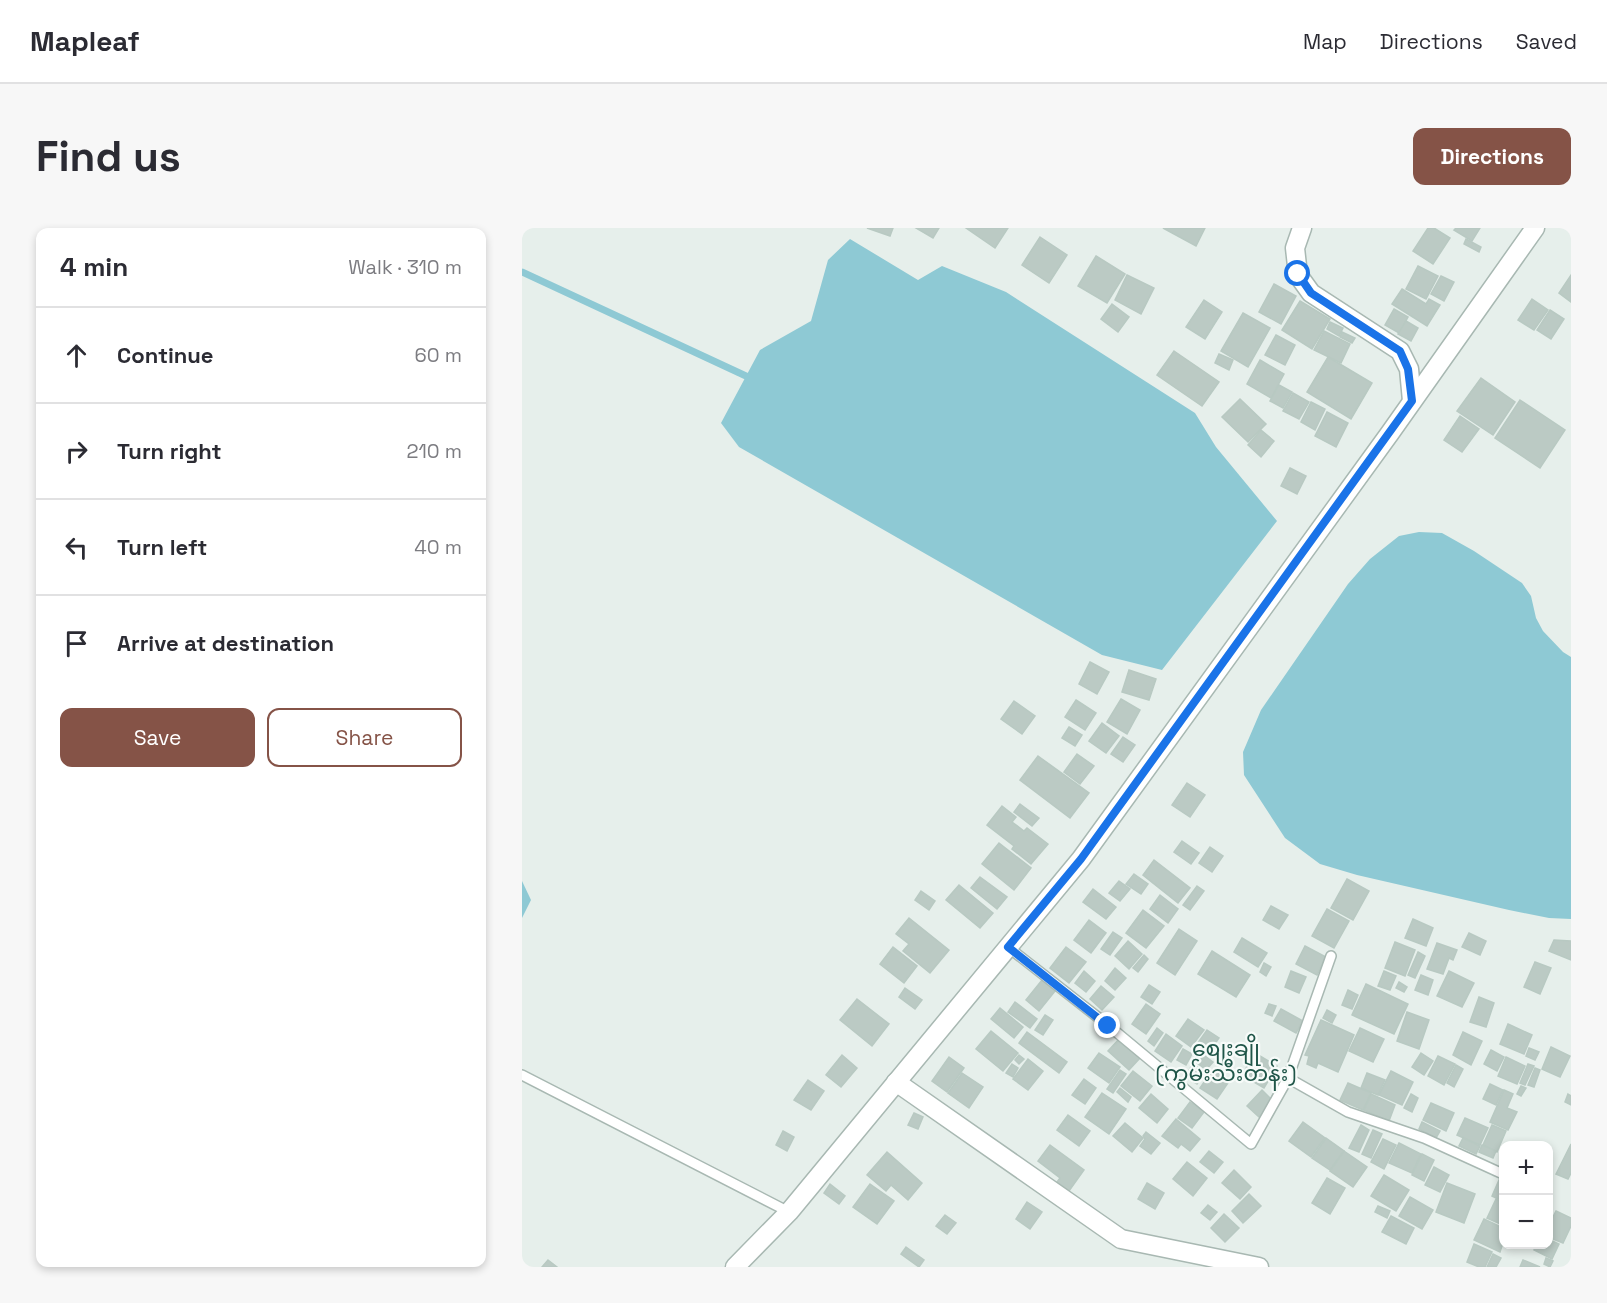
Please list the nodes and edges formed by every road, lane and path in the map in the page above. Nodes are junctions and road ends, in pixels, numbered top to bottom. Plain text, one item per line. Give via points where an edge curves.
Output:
1 (1302, 228) edge
2 (1535, 228) edge
3 (1412, 401) junction
4 (1008, 947) junction
5 (1331, 956) dead end
6 (522, 1075) edge
7 (1288, 1078) junction
8 (896, 1082) junction
9 (1499, 1172) edge
10 (789, 1212) junction
11 (735, 1267) edge
12 (1259, 1267) edge

1 - 3 street via 1295,248 1298,274 1311,293 1400,351 1408,369
2 - 3 street
3 - 4 street via 1081,859
4 - 7 lane via 1251,1144
4 - 8 street
5 - 7 lane
6 - 10 lane
7 - 9 lane via 1348,1112 1424,1138
8 - 10 street
8 - 12 street via 1121,1239
10 - 11 street

